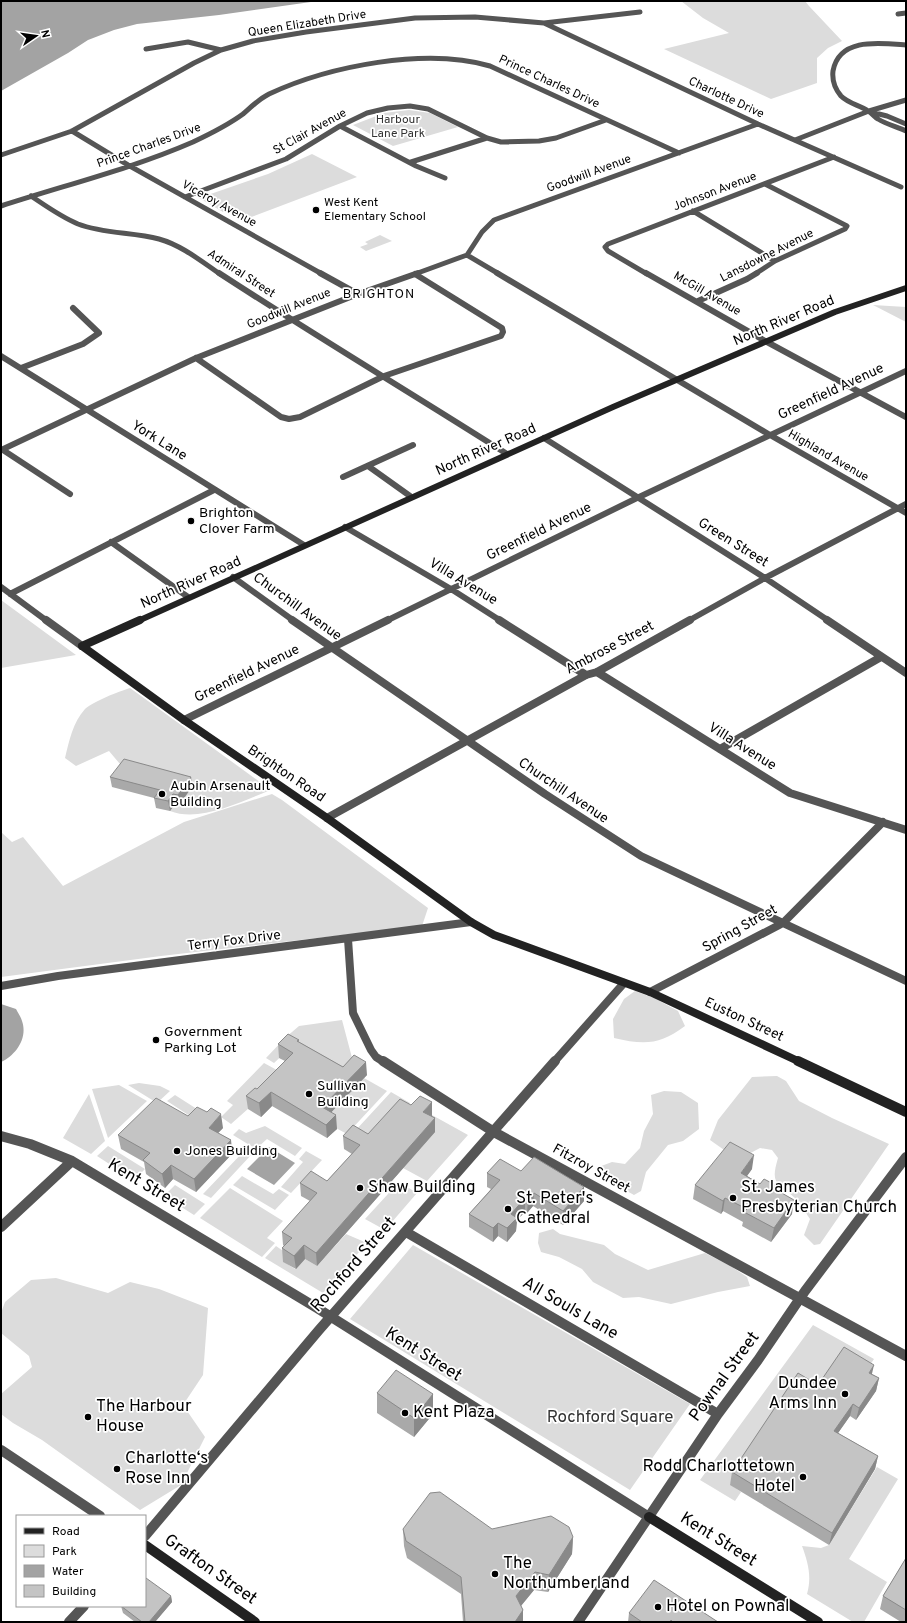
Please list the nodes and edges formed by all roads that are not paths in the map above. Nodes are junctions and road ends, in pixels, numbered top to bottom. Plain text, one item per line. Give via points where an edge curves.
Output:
1 (640, 12) dead end
2 (906, 13) edge
3 (898, 14) dead end
4 (544, 23) junction
5 (906, 45) edge
6 (146, 49) dead end
7 (221, 50) junction
8 (906, 100) edge
9 (869, 112) junction
10 (606, 120) junction
11 (758, 124) junction
12 (906, 124) edge
13 (340, 126) junction
14 (72, 131) junction
15 (906, 131) edge
16 (487, 138) junction
17 (795, 140) junction
18 (679, 153) junction
19 (1, 155) edge
20 (834, 157) junction
21 (411, 162) junction
22 (128, 165) junction
23 (445, 178) dead end
24 (765, 184) junction
25 (901, 187) dead end
26 (31, 196) junction
27 (185, 196) junction
28 (1, 206) edge
29 (693, 211) junction
30 (604, 247) joint
31 (467, 255) junction
32 (775, 261) junction
33 (415, 274) junction
34 (906, 288) edge
35 (358, 294) junction
36 (698, 301) junction
37 (73, 308) dead end
38 (291, 320) junction
39 (767, 342) junction
40 (1, 356) edge
41 (196, 358) junction
42 (21, 368) junction
43 (906, 371) edge
44 (384, 376) junction
45 (678, 379) junction
46 (861, 391) junction
47 (88, 410) junction
48 (906, 417) edge
49 (770, 435) junction
50 (544, 438) junction
51 (413, 445) dead end
52 (2, 450) edge
53 (507, 454) junction
54 (368, 466) junction
55 (343, 477) dead end
56 (214, 490) junction
57 (70, 494) dead end
58 (410, 496) junction
59 (637, 498) junction
60 (906, 504) edge
61 (898, 508) junction
62 (906, 513) edge
63 (344, 528) junction
64 (111, 542) junction
65 (304, 545) junction
66 (233, 577) junction
67 (765, 578) junction
68 (1, 587) edge
69 (452, 589) junction
70 (10, 594) junction
71 (188, 597) junction
72 (82, 646) junction
73 (331, 648) junction
74 (881, 657) junction
75 (597, 672) junction
76 (906, 673) edge
77 (586, 675) junction
78 (184, 720) junction
79 (466, 741) junction
80 (720, 749) junction
81 (328, 818) junction
82 (882, 822) junction
83 (906, 830) edge
84 (470, 922) junction
85 (783, 923) junction
86 (348, 940) junction
87 (566, 961) joint
88 (906, 981) edge
89 (624, 983) junction
90 (1, 986) edge
91 (650, 992) junction
92 (906, 1112) edge
93 (494, 1132) junction
94 (1, 1136) edge
95 (906, 1157) edge
96 (72, 1161) junction
97 (1, 1228) edge
98 (406, 1232) junction
99 (801, 1299) junction
100 (331, 1317) junction
101 (906, 1356) edge
102 (718, 1414) junction
103 (1, 1450) edge
104 (98, 1515) edge
105 (649, 1516) junction
106 (146, 1535) edge
107 (146, 1546) edge
108 (83, 1607) edge
109 (70, 1622) edge
110 (255, 1622) edge
111 (578, 1622) edge
112 (818, 1622) edge

1 - 4 street, Queen Elizabeth Drive
2 - 3 street
4 - 7 street, Queen Elizabeth Drive via 475,17 415,18 278,36
4 - 11 street, Charlotte Drive
5 - 9 street via 877,44 850,47 842,51 838,58 832,80 837,91 843,98
6 - 7 street via 188,42
7 - 14 street, Queen Elizabeth Drive
8 - 9 street
9 - 12 street
9 - 15 street
9 - 17 street
10 - 16 street, St Clair Avenue via 556,138 539,141 501,142
10 - 18 street, Prince Charles Drive
10 - 22 street, Prince Charles Drive via 499,69 468,61 421,58 364,66 291,86 267,95 214,132
11 - 17 street, Charlotte Drive
11 - 18 street, Goodwill Avenue
13 - 16 street, St Clair Avenue via 378,110 420,107 442,114
13 - 21 street
13 - 27 street, St Clair Avenue via 286,159
14 - 19 street, Queen Elizabeth Drive
14 - 22 street, Viceroy Avenue
16 - 21 street
17 - 20 street, Charlotte Drive
18 - 31 street, Goodwill Avenue via 494,220 484,226
20 - 24 street, Johnson Avenue
20 - 25 street, Charlotte Drive
21 - 23 street
22 - 26 street, Prince Charles Drive
22 - 27 street, Viceroy Avenue
24 - 29 street, Johnson Avenue
24 - 32 street, Lansdowne Avenue via 847,226
26 - 28 street, Prince Charles Drive
26 - 38 street, Admiral Street via 79,224 160,239 184,250
27 - 35 street, Viceroy Avenue
29 - 30 street, Johnson Avenue
29 - 32 street
30 - 36 street, McGill Avenue
31 - 33 street, Goodwill Avenue
31 - 45 street, Highland Avenue
32 - 36 street, Lansdowne Avenue via 741,282
33 - 35 street, Goodwill Avenue
33 - 44 street via 502,328 503,332 501,336
34 - 39 main road, North River Road via 840,310
35 - 38 street, Goodwill Avenue
36 - 39 street, McGill Avenue
37 - 42 street via 99,333 83,344
38 - 41 street, Goodwill Avenue
38 - 44 street, Admiral Street
39 - 45 main road, North River Road
39 - 46 street, McGill Avenue
40 - 42 street, York Lane
41 - 44 street via 281,417 289,419 300,417
41 - 47 street, Goodwill Avenue
42 - 47 street, York Lane
43 - 46 street, Greenfield Avenue
44 - 53 street, Admiral Street
45 - 49 street, Highland Avenue
45 - 50 main road, North River Road
46 - 48 street, McGill Avenue
46 - 49 street, Greenfield Avenue
47 - 52 street, Goodwill Avenue
47 - 56 street, York Lane
49 - 59 street, Greenfield Avenue
49 - 61 street, Highland Avenue
50 - 53 main road, North River Road
50 - 59 street, Green Street
51 - 54 street
52 - 57 street
53 - 58 main road, North River Road
54 - 55 street
54 - 58 street
56 - 64 street
56 - 65 street, York Lane
58 - 63 main road, North River Road
59 - 67 street, Green Street
59 - 69 street, Greenfield Avenue
60 - 61 street, Ambrose Street
61 - 62 street, Highland Avenue
61 - 67 street, Ambrose Street
63 - 65 main road, North River Road
63 - 69 street, Villa Avenue
64 - 70 street
64 - 71 street
65 - 66 main road, North River Road
66 - 71 main road, North River Road
66 - 73 street, Churchill Avenue
67 - 74 street, Green Street
67 - 75 street, Ambrose Street
68 - 70 street, Brighton Road
69 - 73 street, Greenfield Avenue
69 - 77 street, Villa Avenue
70 - 72 street, Brighton Road
71 - 72 main road, North River Road
72 - 78 main road, Brighton Road
73 - 78 street, Greenfield Avenue
73 - 79 street, Churchill Avenue
74 - 76 street, Green Street
74 - 80 street
75 - 77 street, Ambrose Street
75 - 80 street, Villa Avenue
77 - 79 street, Ambrose Street
78 - 81 main road, Brighton Road
79 - 81 street, Ambrose Street
79 - 85 street, Churchill Avenue via 641,856
80 - 82 street, Villa Avenue via 790,793
81 - 84 main road, Brighton Road
82 - 83 street, Villa Avenue
82 - 85 street, Spring Street
84 - 86 street, Terry Fox Drive
84 - 87 main road, Brighton Road via 494,935
85 - 88 street, Churchill Avenue
85 - 91 street, Spring Street
86 - 90 street, Terry Fox Drive via 58,976
86 - 93 street, Fitzroy Street via 354,1013 376,1058
87 - 89 main road, Euston Street
89 - 91 main road, Euston Street
89 - 93 street, Rochford Street
91 - 92 main road, Euston Street
93 - 98 street, Rochford Street
93 - 99 street, Fitzroy Street
94 - 96 street, Kent Street via 30,1144
95 - 99 street, Pownal Street
96 - 97 street
96 - 100 street, Kent Street
98 - 100 street, Rochford Street
98 - 102 street, All Souls Lane
99 - 101 street, Fitzroy Street
99 - 102 street, Pownal Street
100 - 105 street, Kent Street
100 - 106 street, Rochford Street
102 - 105 street, Pownal Street
103 - 104 street
105 - 111 street, Pownal Street
105 - 112 main road, Kent Street
107 - 110 main road, Grafton Street
108 - 109 street

